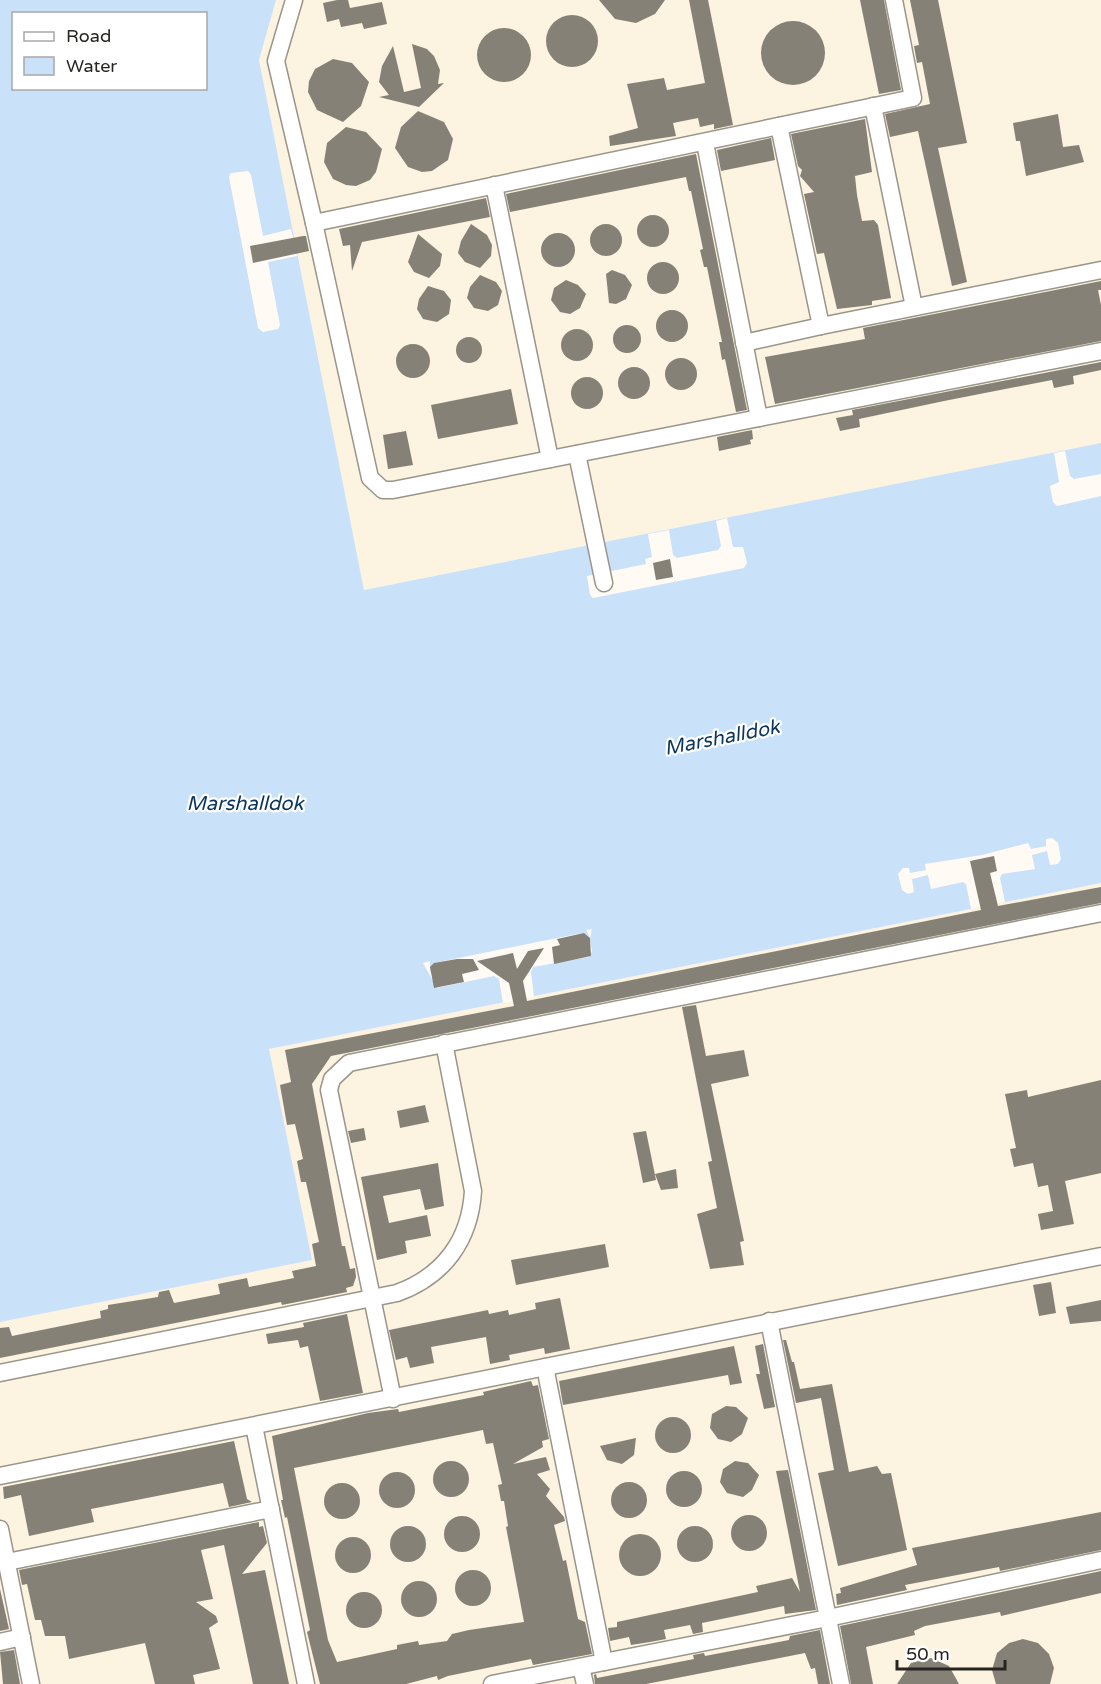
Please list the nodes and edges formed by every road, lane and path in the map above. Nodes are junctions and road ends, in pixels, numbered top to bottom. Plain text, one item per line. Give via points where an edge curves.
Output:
1 (294, 0) edge
2 (894, 0) edge
3 (873, 106) junction
4 (779, 126) junction
5 (705, 143) junction
6 (495, 186) junction
7 (314, 223) junction
8 (1101, 270) edge
9 (914, 308) junction
10 (821, 326) junction
11 (744, 344) junction
12 (1101, 351) edge
13 (759, 418) junction
14 (577, 454) junction
15 (550, 459) junction
16 (604, 583) dead end
17 (1101, 914) edge
18 (444, 1043) junction
19 (1101, 1256) edge
20 (371, 1298) junction
21 (769, 1321) junction
22 (545, 1367) junction
23 (0, 1373) edge
24 (393, 1399) junction
25 (254, 1426) junction
26 (0, 1476) edge
27 (271, 1509) junction
28 (0, 1529) edge
29 (1101, 1560) edge
30 (7, 1563) junction
31 (828, 1618) junction
32 (22, 1638) junction
33 (0, 1642) edge
34 (604, 1662) junction
35 (581, 1666) junction
36 (31, 1684) edge
37 (306, 1684) edge
38 (492, 1684) edge
39 (585, 1684) edge
40 (841, 1684) edge

1 - 7 lane via 276,61
2 - 3 lane via 913,98
3 - 4 lane
3 - 9 lane
4 - 5 lane
4 - 10 lane
5 - 6 lane
5 - 11 lane
6 - 7 lane
6 - 15 lane
7 - 15 lane via 370,478 375,484 383,490 393,490
8 - 9 lane
9 - 10 lane
10 - 11 lane
11 - 13 lane
12 - 13 lane
13 - 14 lane
14 - 15 lane
14 - 16 lane
17 - 18 lane
18 - 20 lane via 471,1174 472,1210 456,1250 433,1276 416,1286
18 - 20 lane via 349,1062 332,1079 329,1090
19 - 21 lane
20 - 23 lane
20 - 24 lane
21 - 22 lane
21 - 31 lane
22 - 24 lane
22 - 34 lane
24 - 25 lane
25 - 26 lane
25 - 27 lane
27 - 30 lane
27 - 37 lane
28 - 30 lane
29 - 31 lane
30 - 32 lane
31 - 34 lane
31 - 40 lane
32 - 33 lane
32 - 36 lane
34 - 35 lane
35 - 38 lane
35 - 39 lane

